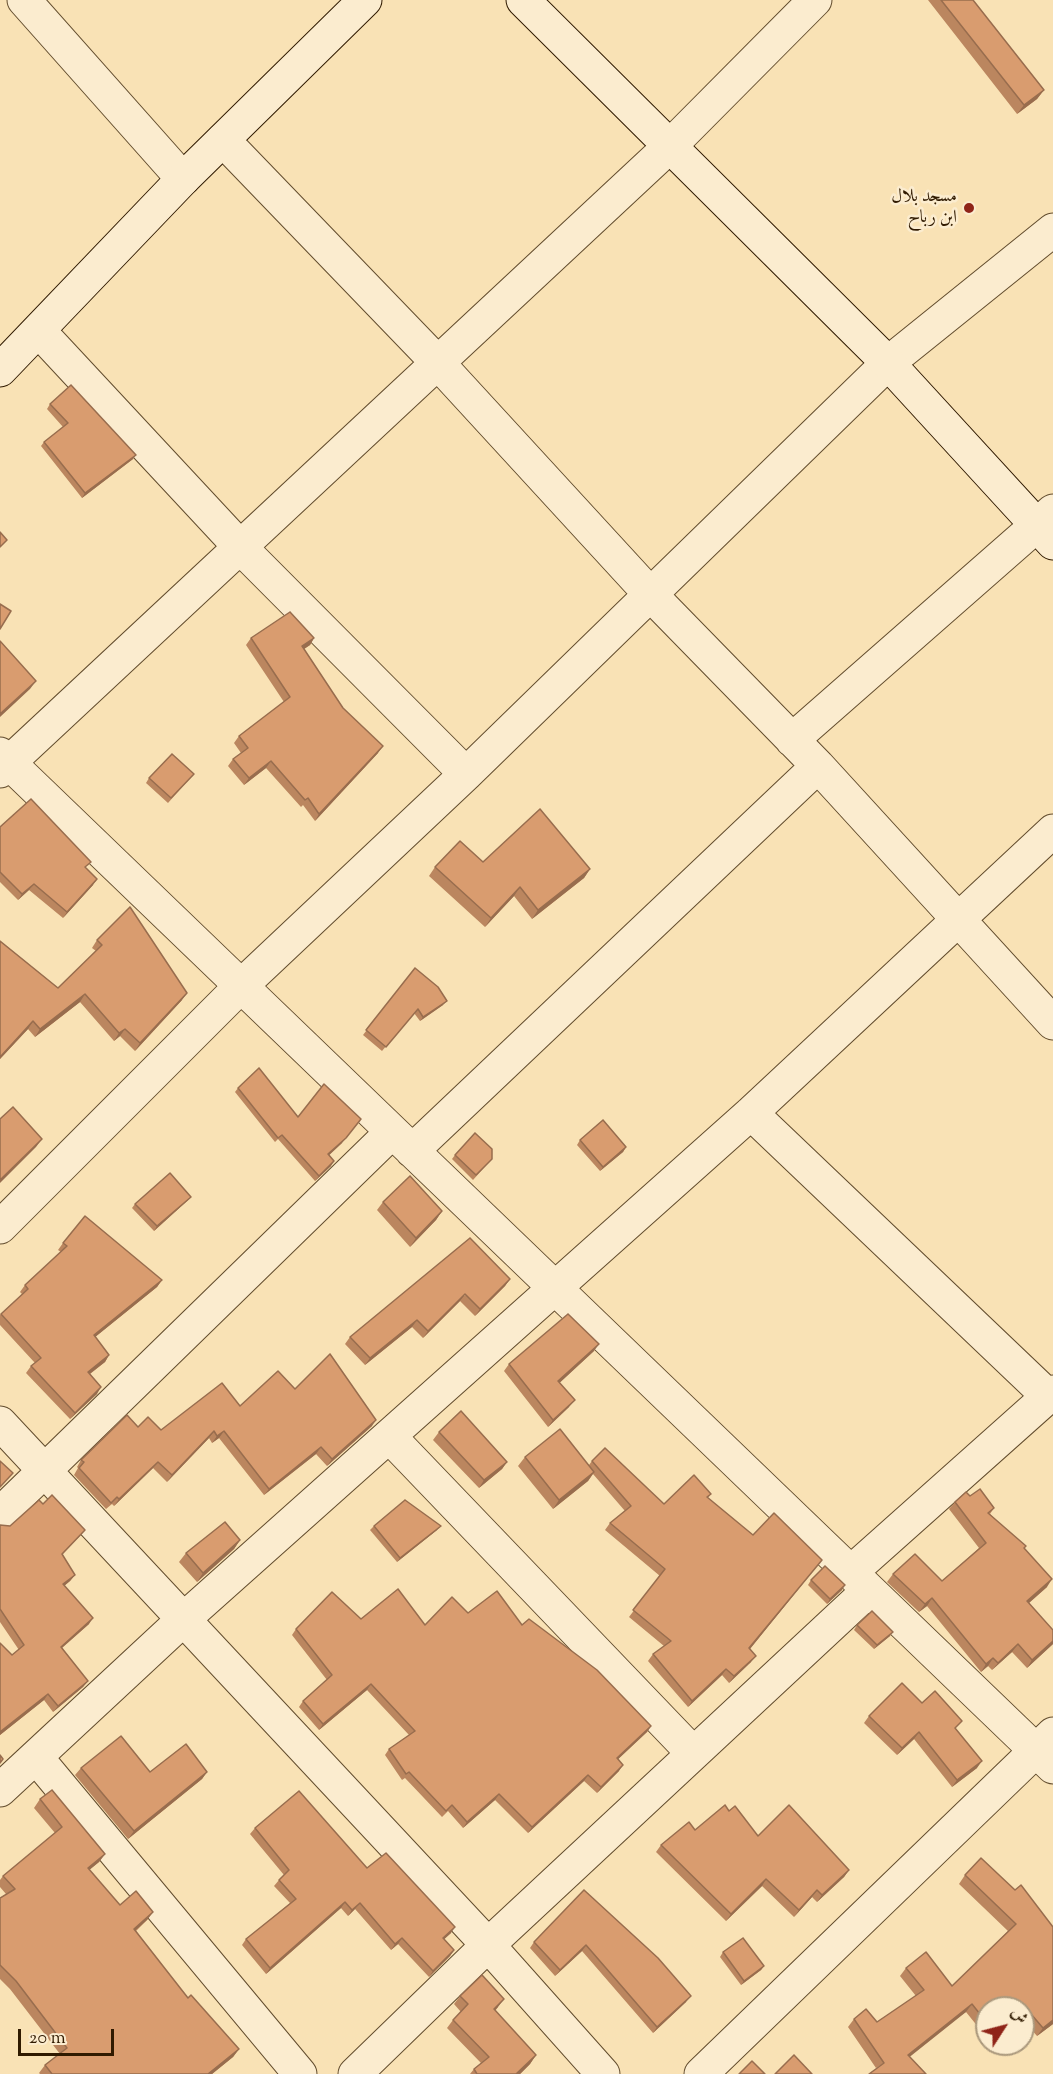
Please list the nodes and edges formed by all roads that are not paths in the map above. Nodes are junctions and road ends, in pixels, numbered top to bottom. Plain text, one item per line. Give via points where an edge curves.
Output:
1 (12, 0) edge
2 (24, 0) edge
3 (365, 0) edge
4 (523, 0) edge
5 (815, 0) edge
6 (0, 12) edge
7 (223, 140) junction
8 (670, 146) junction
9 (183, 179) junction
10 (1053, 230) edge
11 (39, 330) junction
12 (437, 362) junction
13 (888, 363) junction
14 (0, 370) edge
15 (1047, 526) edge
16 (241, 548) junction
17 (651, 594) junction
18 (792, 740) junction
19 (3, 762) edge
20 (818, 766) junction
21 (466, 774) junction
22 (1053, 831) edge
23 (958, 921) junction
24 (241, 986) junction
25 (1053, 1023) edge
26 (751, 1113) junction
27 (402, 1142) junction
28 (0, 1227) edge
29 (554, 1289) junction
30 (1051, 1394) edge
31 (0, 1423) edge
32 (389, 1436) junction
33 (45, 1471) junction
34 (0, 1514) edge
35 (859, 1582) junction
36 (185, 1618) junction
37 (1047, 1750) edge
38 (693, 1753) junction
39 (36, 1757) junction
40 (0, 1790) edge
41 (489, 1945) junction
42 (300, 2074) edge
43 (355, 2074) edge
44 (603, 2074) edge
45 (701, 2074) edge

1 - 6 street
2 - 9 street
3 - 7 street
4 - 8 street
5 - 8 street
7 - 9 street
7 - 12 street
8 - 12 street
8 - 13 street
9 - 11 street
10 - 13 street
11 - 14 street
11 - 16 street
12 - 16 street
12 - 17 street
13 - 15 street
13 - 17 street
15 - 18 street
16 - 19 street
16 - 21 street
17 - 18 street
17 - 21 street
18 - 20 street
19 - 24 street
20 - 23 street
20 - 27 street
21 - 24 street
22 - 23 street
23 - 25 street
23 - 26 street
24 - 27 street
24 - 28 street
26 - 29 street
26 - 30 street
27 - 29 street
27 - 33 street
29 - 32 street
29 - 35 street
30 - 35 street
31 - 33 street
32 - 36 street
32 - 38 street
33 - 34 street
33 - 36 street
35 - 37 street
35 - 38 street
36 - 39 street
36 - 41 street
37 - 45 street
38 - 41 street
39 - 40 street
39 - 42 street
41 - 43 street
41 - 44 street

